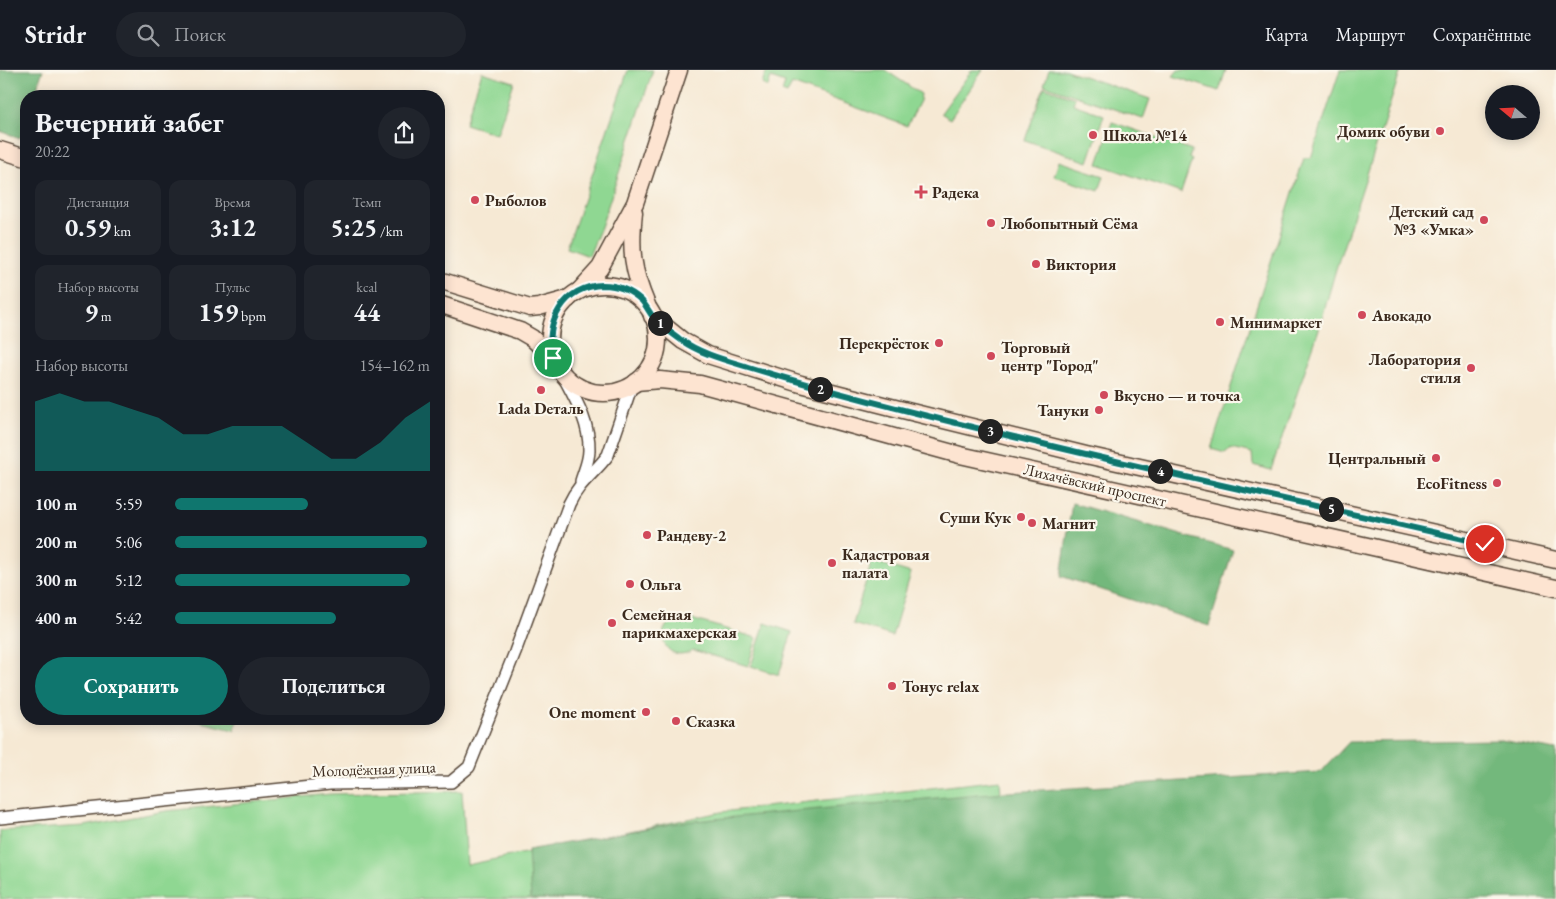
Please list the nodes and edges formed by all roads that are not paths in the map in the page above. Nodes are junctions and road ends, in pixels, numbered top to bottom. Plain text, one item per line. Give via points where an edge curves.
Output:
1 (678, 70) edge
2 (0, 150) edge
3 (20, 156) edge
4 (635, 203) junction
5 (445, 282) edge
6 (574, 295) junction
7 (445, 306) edge
8 (650, 313) junction
9 (557, 365) junction
10 (634, 384) junction
11 (581, 483) junction
12 (1556, 560) edge
13 (1556, 588) edge
14 (0, 818) edge

1 - 4 main road
2 - 3 main road
4 - 6 main road via 600,268
4 - 8 main road via 632,256
5 - 6 main road, Лихачёвский проспект via 530,308
6 - 8 main road, Лихачёвский проспект via 593,286 618,287 635,296
6 - 9 main road via 555,316 551,328 550,341
7 - 9 main road, Лихачёвский проспект via 520,331 532,338
8 - 10 main road via 657,330 656,353 647,371
8 - 12 main road, Лихачёвский проспект via 683,342 708,355 801,384 1086,455
9 - 10 main road, Лихачёвский проспект via 578,387 594,392 611,392
9 - 11 street, Молодёжная улица via 576,399 587,429 589,451
10 - 11 street, Молодёжная улица via 608,455
10 - 13 main road, Лихачёвский проспект via 660,380 700,384 960,455
11 - 14 street, Молодёжная улица via 569,504 469,767 451,782 330,784

